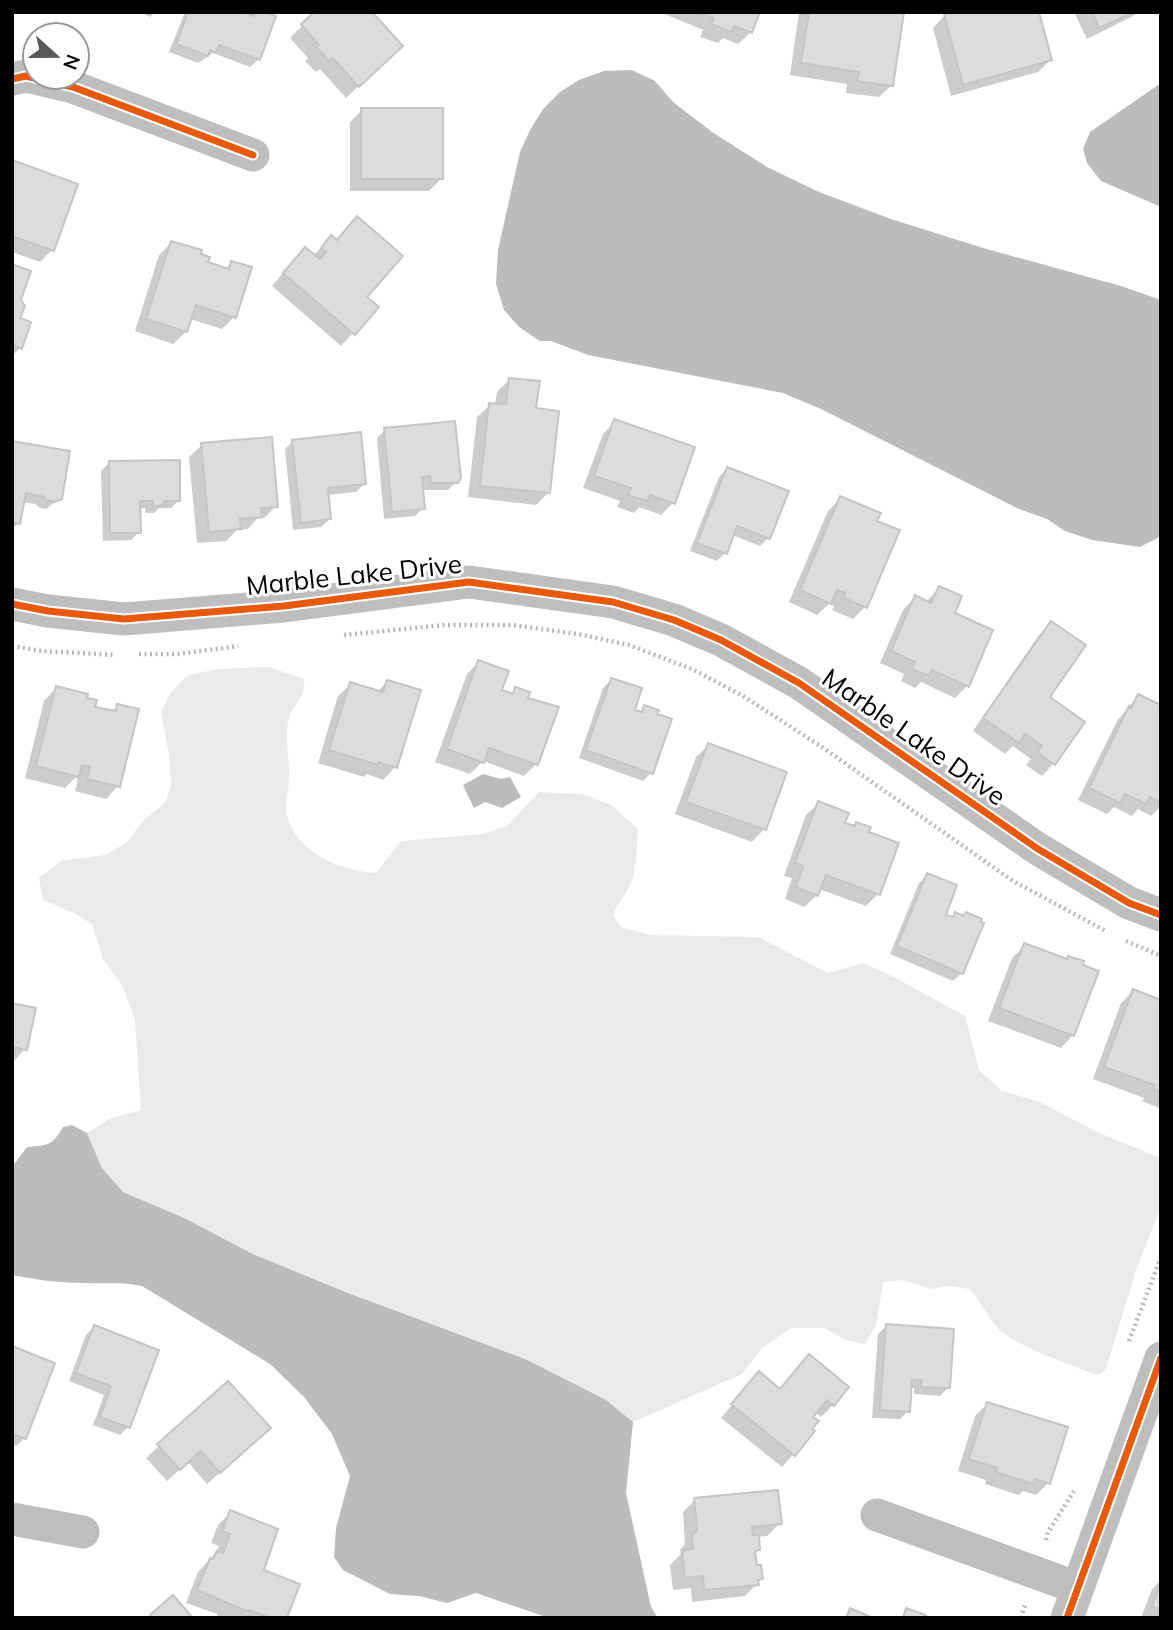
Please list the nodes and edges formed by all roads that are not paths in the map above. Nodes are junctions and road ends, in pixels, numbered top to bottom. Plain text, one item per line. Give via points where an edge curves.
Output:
1 (12, 79) edge
2 (253, 155) dead end
3 (12, 604) edge
4 (1161, 915) edge
5 (1161, 1357) edge
6 (877, 1515) dead end
7 (12, 1518) edge
8 (83, 1532) dead end
9 (1072, 1603) edge

1 - 2 street via 26,76 73,87
3 - 4 street, Marble Lake Drive via 124,619 284,606 469,582 613,603 709,635 799,683 1038,849 1129,903
5 - 9 street
6 - 9 street via 1036,1572
7 - 8 street

